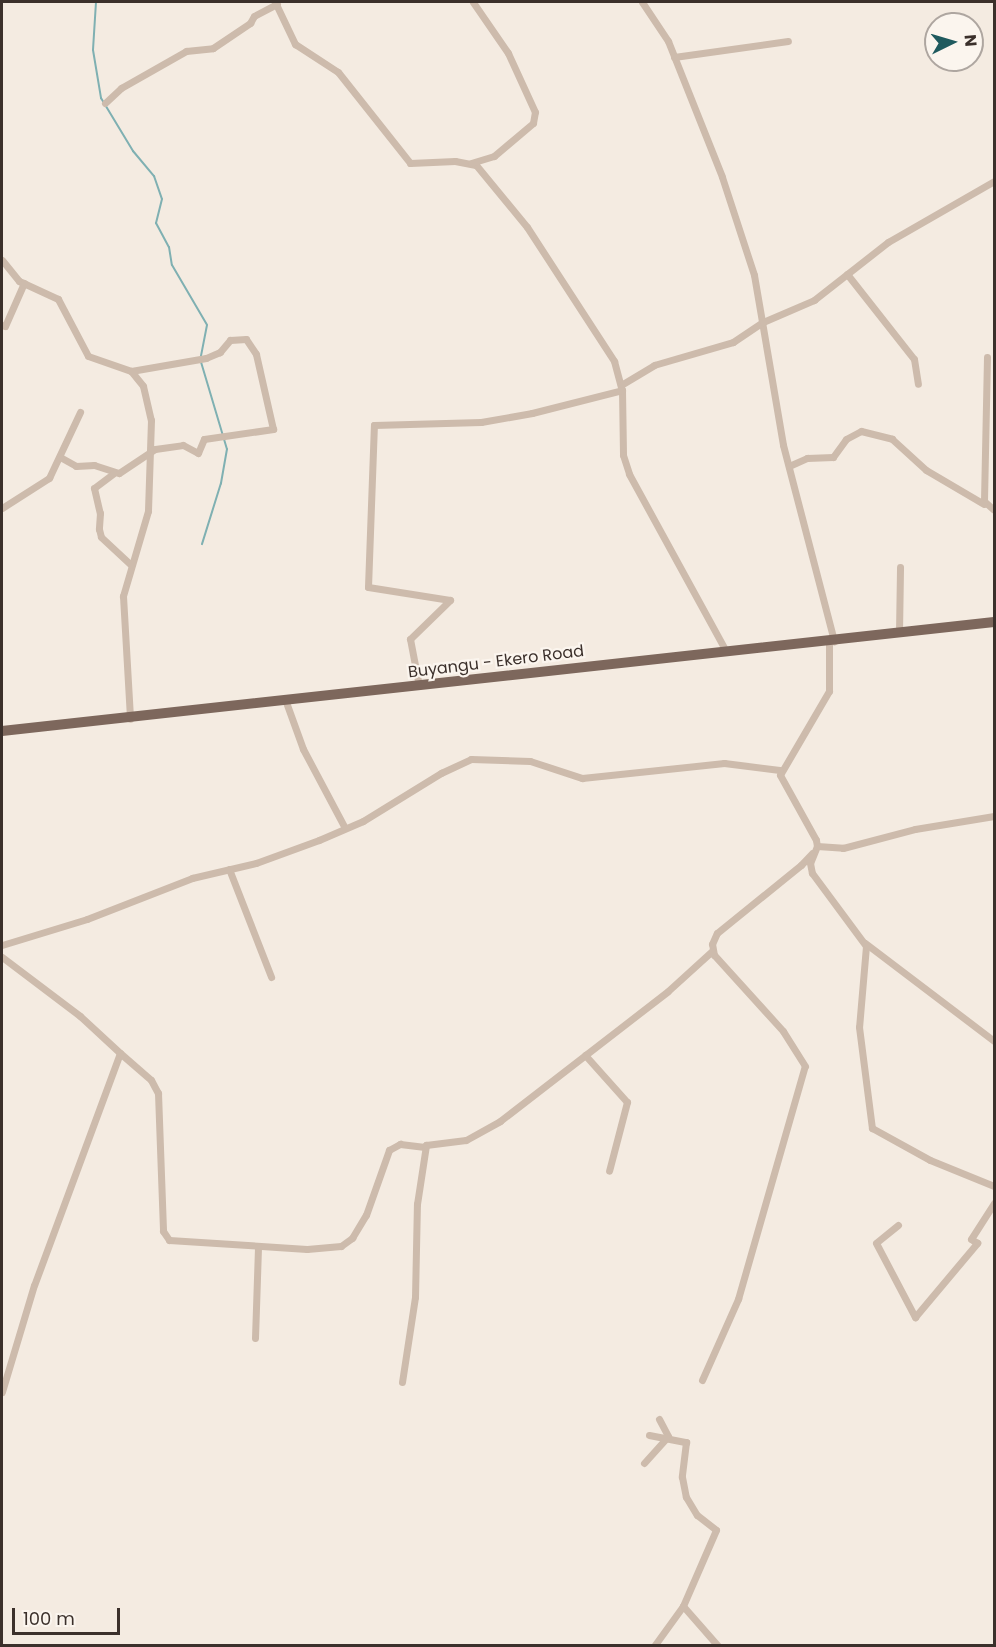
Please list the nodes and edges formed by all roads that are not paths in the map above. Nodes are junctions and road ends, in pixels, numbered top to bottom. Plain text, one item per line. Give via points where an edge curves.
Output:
1 (473, 2) edge
2 (642, 2) edge
3 (276, 3) edge
4 (788, 41) dead end
5 (674, 57) junction
6 (105, 103) dead end
7 (471, 163) junction
8 (994, 181) edge
9 (2, 260) edge
10 (847, 274) junction
11 (24, 283) junction
12 (763, 322) junction
13 (2, 326) edge
14 (987, 357) dead end
15 (131, 371) junction
16 (918, 384) dead end
17 (621, 388) junction
18 (80, 412) dead end
19 (150, 452) junction
20 (60, 457) junction
21 (789, 466) junction
22 (114, 473) junction
23 (984, 504) junction
24 (2, 508) edge
25 (994, 510) edge
26 (130, 564) junction
27 (900, 567) dead end
28 (994, 622) edge
29 (899, 633) junction
30 (832, 642) junction
31 (726, 651) junction
32 (419, 686) junction
33 (286, 702) junction
34 (130, 719) junction
35 (2, 731) edge
36 (780, 770) junction
37 (994, 816) edge
38 (344, 826) junction
39 (818, 846) junction
40 (229, 868) junction
41 (865, 942) junction
42 (2, 945) edge
43 (712, 951) junction
44 (2, 957) edge
45 (271, 976) dead end
46 (994, 1041) edge
47 (120, 1053) junction
48 (585, 1055) junction
49 (425, 1147) junction
50 (609, 1170) dead end
51 (994, 1186) edge
52 (994, 1203) edge
53 (898, 1225) dead end
54 (258, 1247) junction
55 (255, 1338) dead end
56 (702, 1380) dead end
57 (402, 1382) dead end
58 (2, 1392) edge
59 (659, 1419) dead end
60 (649, 1435) dead end
61 (668, 1436) junction
62 (644, 1463) dead end
63 (683, 1606) junction
64 (654, 1646) edge
65 (718, 1646) edge

1 - 7 street via 508,53 535,112 533,123 494,156
2 - 5 street via 661,27
3 - 6 street via 213,48 186,51 121,88
3 - 7 street via 295,44 331,64 412,165 455,160
4 - 5 street
5 - 12 street via 727,193 754,275
7 - 17 street via 486,173 527,227 614,361
8 - 10 street via 888,242
9 - 11 street
10 - 12 street via 828,291
10 - 16 street via 914,359
11 - 13 street
11 - 15 street via 58,299 88,356
12 - 17 street via 733,342 654,365
12 - 21 street
14 - 23 street
15 - 19 street via 142,383 149,408
15 - 19 street via 206,358 240,337 252,344 256,354 273,429 204,439 198,453 177,445
17 - 31 street via 622,455 629,474
17 - 32 street via 532,413 481,422 374,425 368,587 450,600 410,639
18 - 20 street
19 - 22 street
19 - 26 street via 148,511
20 - 22 street via 76,466 94,465
20 - 24 street via 49,478
21 - 23 street via 807,458 833,457 846,439 861,431 892,439 926,470
21 - 30 street
22 - 26 street via 94,488 99,529 101,537
23 - 25 street
26 - 34 street via 124,584 123,638
27 - 29 street
28 - 29 main road, Buyangu - Ekero Road
29 - 30 main road, Buyangu - Ekero Road
30 - 31 main road, Buyangu - Ekero Road
30 - 36 street via 829,691
31 - 32 main road, Buyangu - Ekero Road
32 - 33 main road, Buyangu - Ekero Road
33 - 34 main road, Buyangu - Ekero Road
33 - 38 street via 303,749
34 - 35 main road, Buyangu - Ekero Road
36 - 38 street via 724,763 590,778 530,761 471,759 441,772 363,820
36 - 39 street via 780,778
37 - 39 street via 905,831 843,848
38 - 40 street via 319,840
39 - 41 street via 810,869
39 - 43 street via 801,866 717,933
40 - 42 street
40 - 45 street
41 - 46 street
41 - 51 street via 859,1027 861,1069 873,1131
43 - 48 street via 668,991
43 - 56 street via 783,1032 805,1066 738,1299
44 - 47 street via 80,1016
47 - 54 street via 151,1080 158,1093 164,1238
47 - 58 street via 34,1285
48 - 49 street via 481,1133 466,1140
48 - 50 street via 627,1102
49 - 54 street via 400,1144 389,1150 366,1215 347,1243 321,1249
49 - 57 street via 417,1204 415,1297
52 - 53 street via 971,1239 977,1243 915,1317 876,1243
54 - 55 street
59 - 61 street
60 - 61 street
61 - 62 street
61 - 63 street via 686,1442 682,1477 686,1497 702,1521 716,1530
63 - 64 street
63 - 65 street

